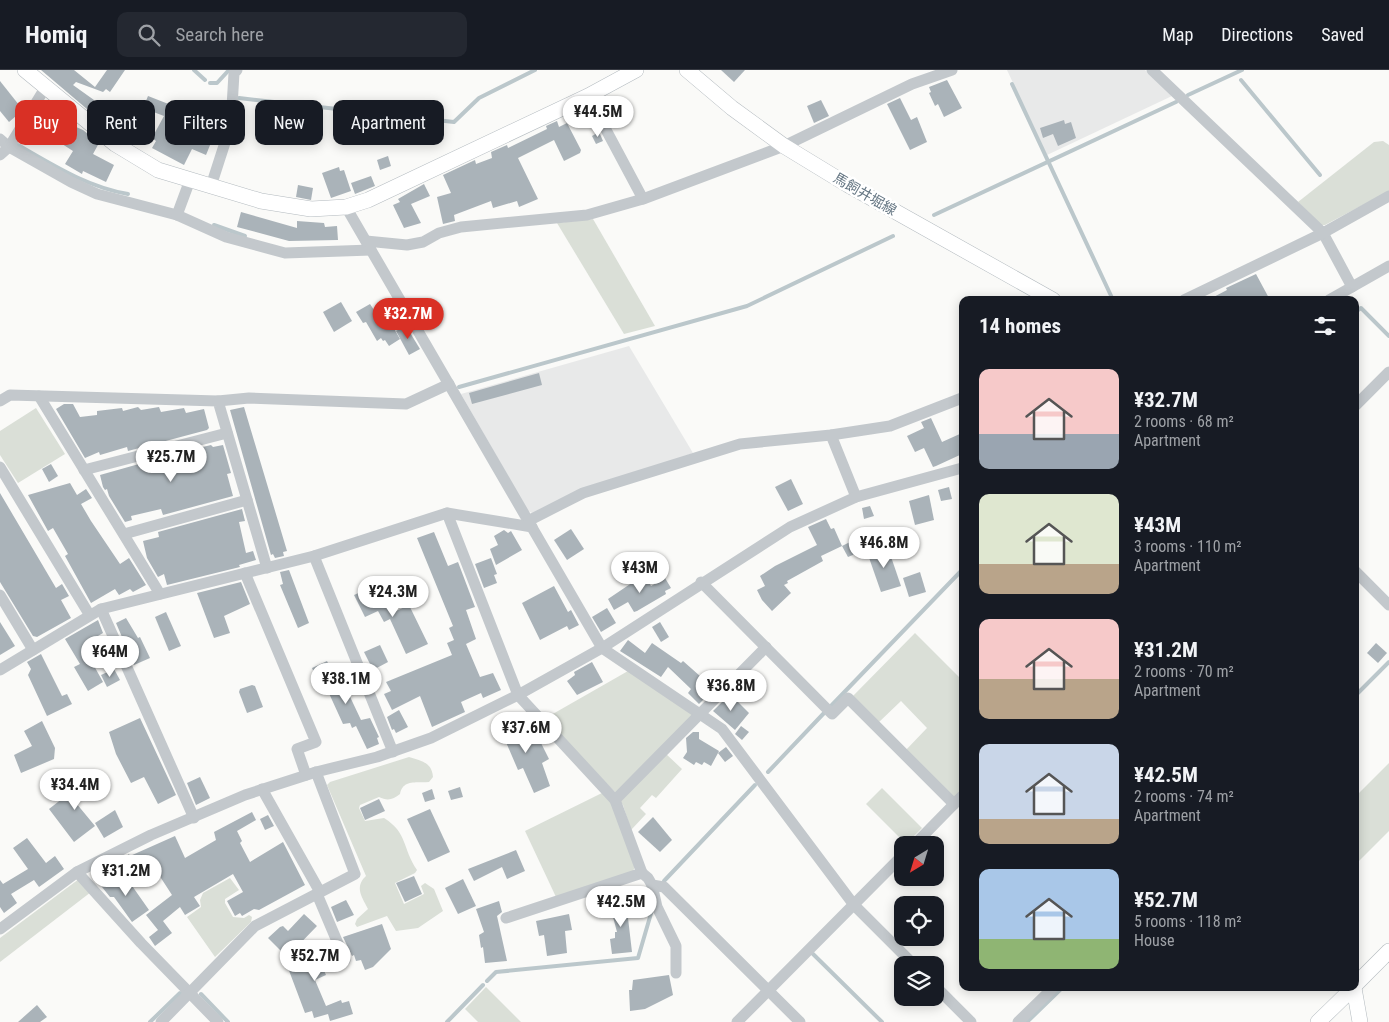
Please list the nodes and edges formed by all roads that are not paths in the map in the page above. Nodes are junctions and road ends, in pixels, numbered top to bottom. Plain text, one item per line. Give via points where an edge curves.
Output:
1 (25, 70) edge
2 (237, 70) edge
3 (636, 70) edge
4 (687, 70) edge
5 (952, 70) edge
6 (1152, 70) edge
7 (45, 88) junction
8 (588, 96) junction
9 (0, 139) edge
10 (784, 146) junction
11 (9, 147) junction
12 (0, 155) edge
13 (190, 180) junction
14 (211, 186) junction
15 (1389, 196) edge
16 (643, 199) junction
17 (346, 207) junction
18 (177, 215) junction
19 (1323, 233) junction
20 (368, 246) junction
21 (1389, 266) edge
22 (1352, 287) junction
23 (1046, 296) edge
24 (1192, 296) edge
25 (1336, 296) edge
26 (1389, 372) edge
27 (449, 384) junction
28 (39, 396) junction
29 (959, 399) edge
30 (0, 401) edge
31 (218, 401) junction
32 (1359, 402) edge
33 (227, 433) junction
34 (831, 435) junction
35 (0, 467) edge
36 (959, 469) edge
37 (84, 470) junction
38 (856, 497) junction
39 (247, 500) junction
40 (447, 513) junction
41 (530, 524) junction
42 (124, 534) junction
43 (314, 556) junction
44 (267, 568) junction
45 (245, 573) junction
46 (1359, 575) edge
47 (701, 582) junction
48 (160, 594) junction
49 (0, 595) edge
50 (1389, 605) edge
51 (101, 609) junction
52 (89, 614) junction
53 (766, 647) junction
54 (602, 648) junction
55 (33, 650) junction
56 (0, 670) edge
57 (518, 694) junction
58 (700, 714) junction
59 (393, 752) junction
60 (311, 773) junction
61 (262, 789) junction
62 (615, 800) junction
63 (958, 800) edge
64 (194, 818) junction
65 (923, 836) edge
66 (894, 864) edge
67 (78, 872) junction
68 (642, 873) junction
69 (652, 885) junction
70 (319, 893) junction
71 (854, 905) junction
72 (506, 918) dead end
73 (0, 928) edge
74 (1389, 951) edge
75 (905, 956) edge
76 (345, 960) dead end
77 (676, 973) dead end
78 (1359, 982) edge
79 (769, 990) junction
80 (1050, 991) edge
81 (1350, 991) edge
82 (1355, 991) edge
83 (190, 993) junction
84 (944, 995) edge
85 (161, 1022) edge
86 (218, 1022) edge
87 (737, 1022) edge
88 (800, 1022) edge
89 (971, 1022) edge
90 (1018, 1022) edge
91 (1318, 1022) edge
92 (1360, 1022) edge

1 - 7 street
2 - 14 street via 234,73 231,124
3 - 8 street
4 - 10 street, 馬飼井堀線
5 - 10 street via 912,84
6 - 19 street
7 - 11 street
7 - 13 street via 136,158 158,170
8 - 16 street
8 - 17 street via 399,186
9 - 11 street
10 - 16 street
10 - 23 street, 馬飼井堀線
11 - 12 street
11 - 18 street via 97,194
13 - 14 street
13 - 18 street
14 - 17 street via 261,202 311,209
15 - 19 street
16 - 20 street via 587,215 461,228 407,246
17 - 20 street
18 - 20 street via 226,237 286,254
19 - 22 street
19 - 24 street
20 - 27 street
21 - 22 street
22 - 25 street
26 - 32 street
27 - 31 street via 406,404 249,398
27 - 41 street
28 - 30 street via 10,395
28 - 31 street
28 - 37 street
29 - 34 street via 890,426
31 - 33 street
33 - 37 street
33 - 39 street
34 - 38 street
34 - 41 street via 740,444 583,493
35 - 52 street
36 - 38 street
37 - 42 street
38 - 47 street via 790,526
39 - 42 street
39 - 44 street
40 - 41 street
40 - 43 street
40 - 57 street
41 - 54 street
42 - 48 street
43 - 44 street
43 - 59 street
44 - 45 street
45 - 48 street
45 - 60 street via 316,742 297,749
46 - 50 street
47 - 53 street
47 - 54 street
48 - 51 street
49 - 55 street
51 - 52 street
51 - 64 street
52 - 55 street
53 - 58 street
53 - 63 street via 832,714 848,698
54 - 57 street
54 - 58 street
55 - 56 street
57 - 59 street via 431,738
57 - 62 street
58 - 62 street
58 - 71 street via 722,728
59 - 60 street
60 - 61 street
60 - 70 street via 355,874
61 - 64 street
61 - 70 street
62 - 68 street
63 - 65 street
64 - 67 street via 151,835
66 - 71 street
67 - 73 street
67 - 83 street
68 - 69 street
68 - 72 street
69 - 77 street via 657,907 676,946
69 - 79 street via 664,887
70 - 76 street
70 - 83 street via 255,926
71 - 75 street
71 - 79 street
74 - 78 street
79 - 87 street
79 - 88 street
80 - 90 street
81 - 91 street
82 - 92 street
83 - 85 street
83 - 86 street
84 - 89 street

